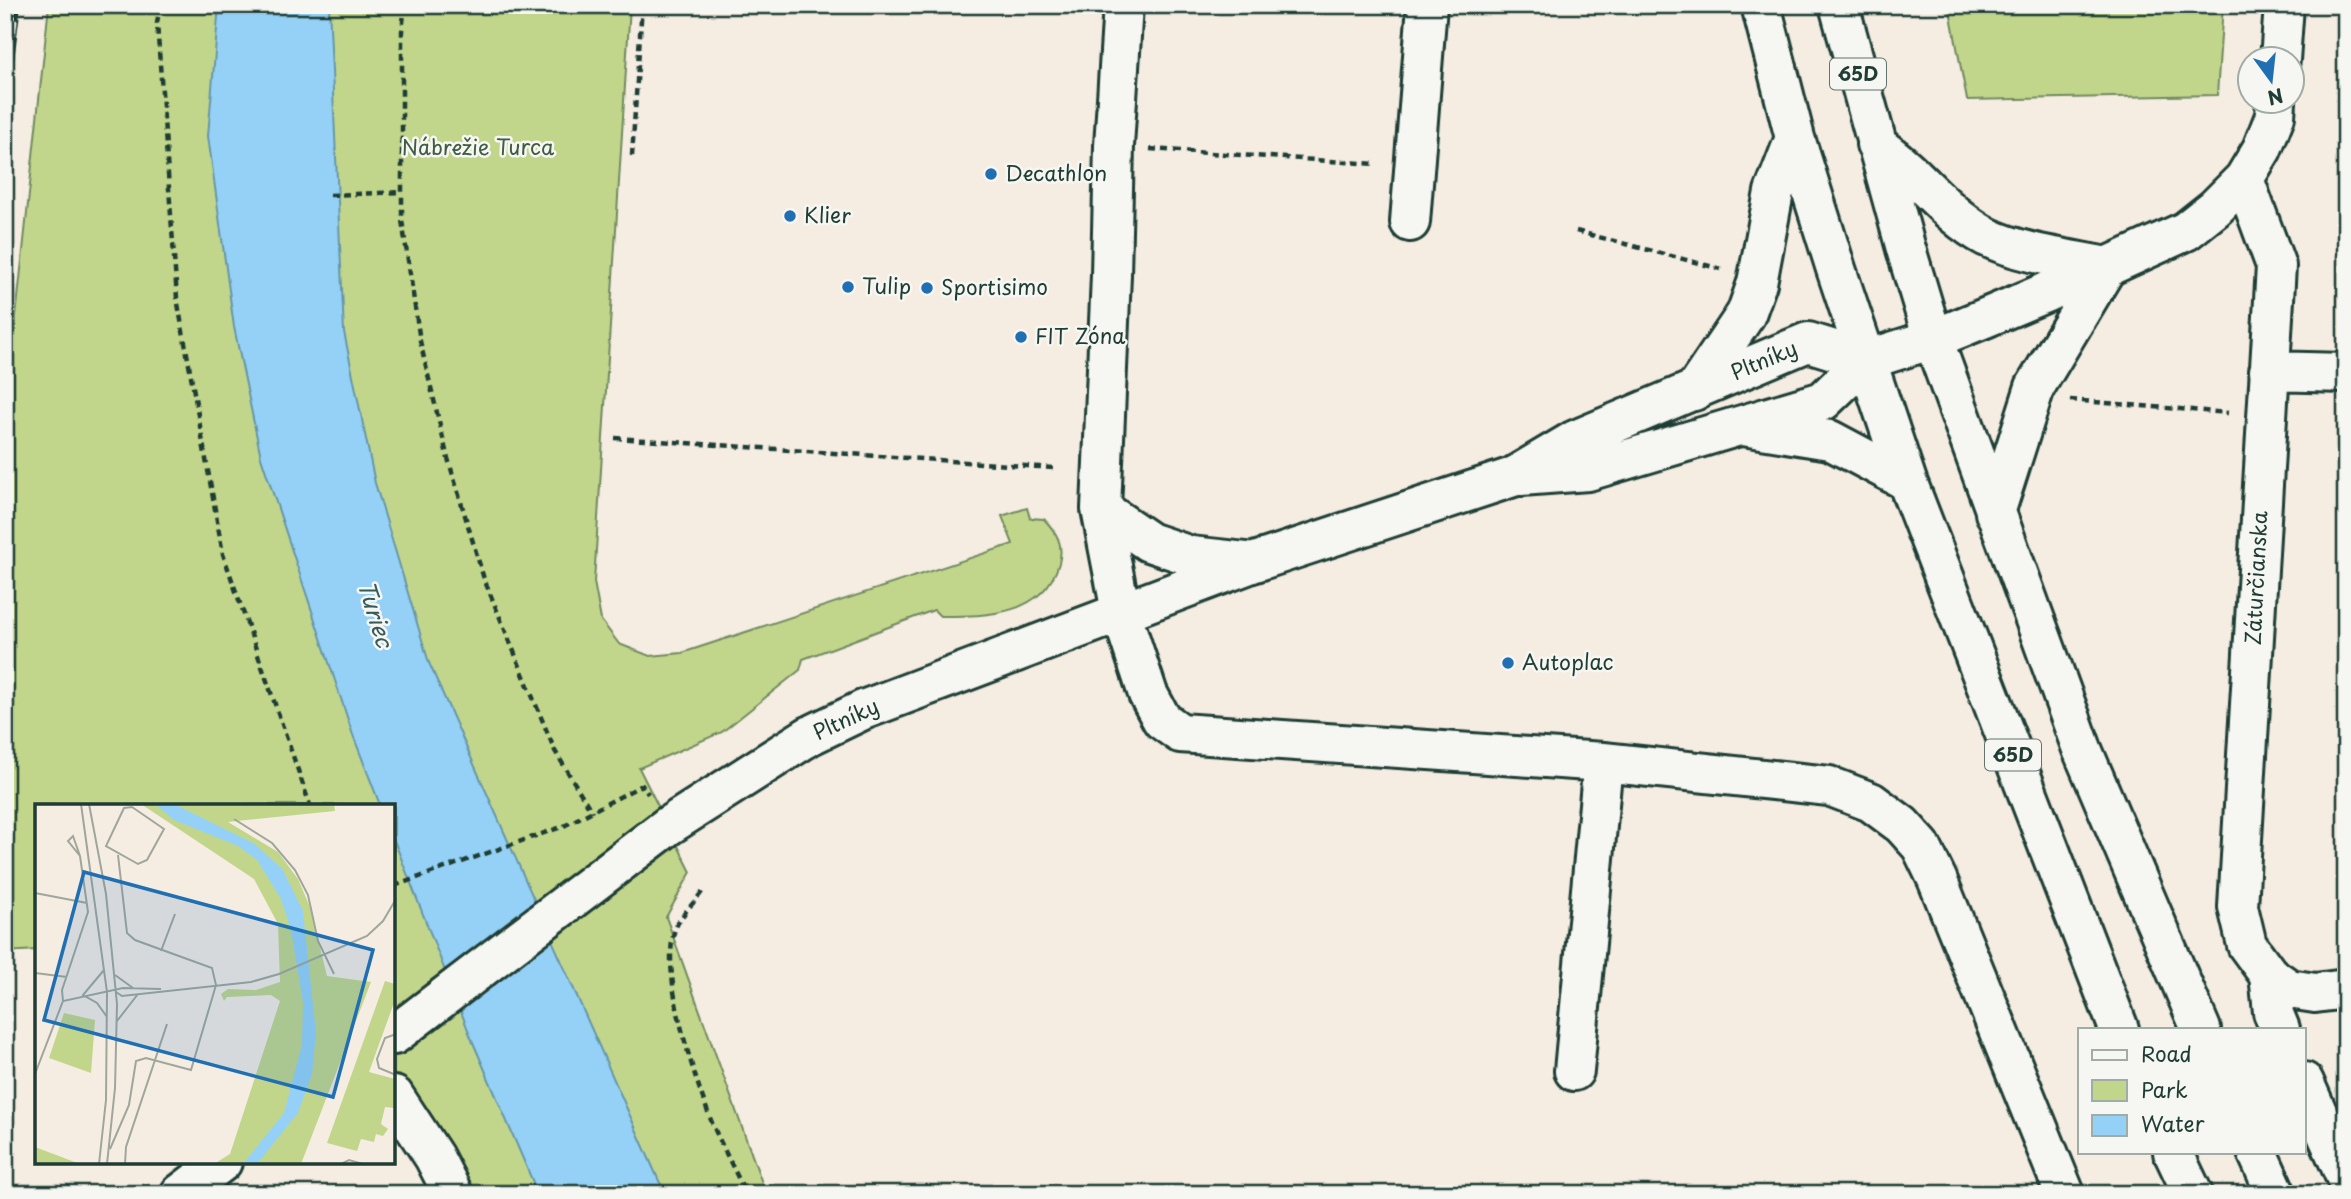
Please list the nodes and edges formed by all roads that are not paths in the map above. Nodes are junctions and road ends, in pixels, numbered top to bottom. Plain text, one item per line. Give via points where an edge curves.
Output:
1 (1123, 5) edge
2 (1427, 5) edge
3 (1761, 5) edge
4 (1839, 5) edge
5 (2284, 5) edge
6 (2281, 46) edge
7 (2275, 116) edge
8 (1795, 138) junction
9 (1877, 144) junction
10 (2244, 179) junction
11 (1410, 222) dead end
12 (2107, 267) junction
13 (1933, 338) junction
14 (1866, 360) junction
15 (2269, 371) junction
16 (2346, 373) edge
17 (1694, 391) junction
18 (1743, 426) junction
19 (1513, 477) junction
20 (1907, 481) junction
21 (1101, 509) junction
22 (1995, 513) junction
23 (1252, 563) junction
24 (1121, 612) junction
25 (1604, 762) junction
26 (2269, 975) junction
27 (2346, 989) edge
28 (2119, 1028) edge
29 (2201, 1028) edge
30 (2280, 1028) edge
31 (396, 1032) edge
32 (1574, 1070) dead end
33 (2306, 1087) edge
34 (396, 1099) edge
35 (2174, 1154) edge
36 (2258, 1154) edge
37 (219, 1164) edge
38 (2346, 1178) edge
39 (180, 1194) edge
40 (453, 1194) edge
41 (2065, 1194) edge
42 (2193, 1194) edge
43 (2276, 1194) edge

1 - 21 street
2 - 11 street
3 - 8 street, 65D
4 - 9 street, 65D
5 - 6 street
7 - 10 street
8 - 14 street, 65D
8 - 17 street via 1774,192 1758,283 1745,314
9 - 12 street via 1987,237
9 - 13 street, 65D
10 - 12 street via 2186,231
10 - 15 street, Záturčianska via 2276,266
12 - 13 street
12 - 22 street via 2035,387
13 - 14 street
13 - 22 street, 65D
14 - 17 street, Pltníky via 1808,342
14 - 18 street, Pltníky via 1823,401
14 - 20 street, 65D
15 - 16 street
15 - 26 street, Záturčianska via 2238,907 2247,945
17 - 19 street, Pltníky via 1575,440
18 - 19 street, Pltníky via 1588,471
18 - 20 street via 1830,440
19 - 23 street, Pltníky
20 - 28 street, 65D
21 - 23 street via 1149,542 1191,555
21 - 24 street
22 - 29 street, 65D via 2082,749
23 - 24 street, Pltníky
24 - 25 street via 1148,694 1162,720 1181,733
24 - 31 street, Pltníky via 863,710 809,736 668,826
25 - 32 street
25 - 41 street via 1829,786 1871,802 1902,825 1921,846 1937,879
26 - 27 street via 2288,989 2315,993
26 - 30 street
33 - 38 street
34 - 40 street
35 - 42 street
36 - 43 street
37 - 39 street

